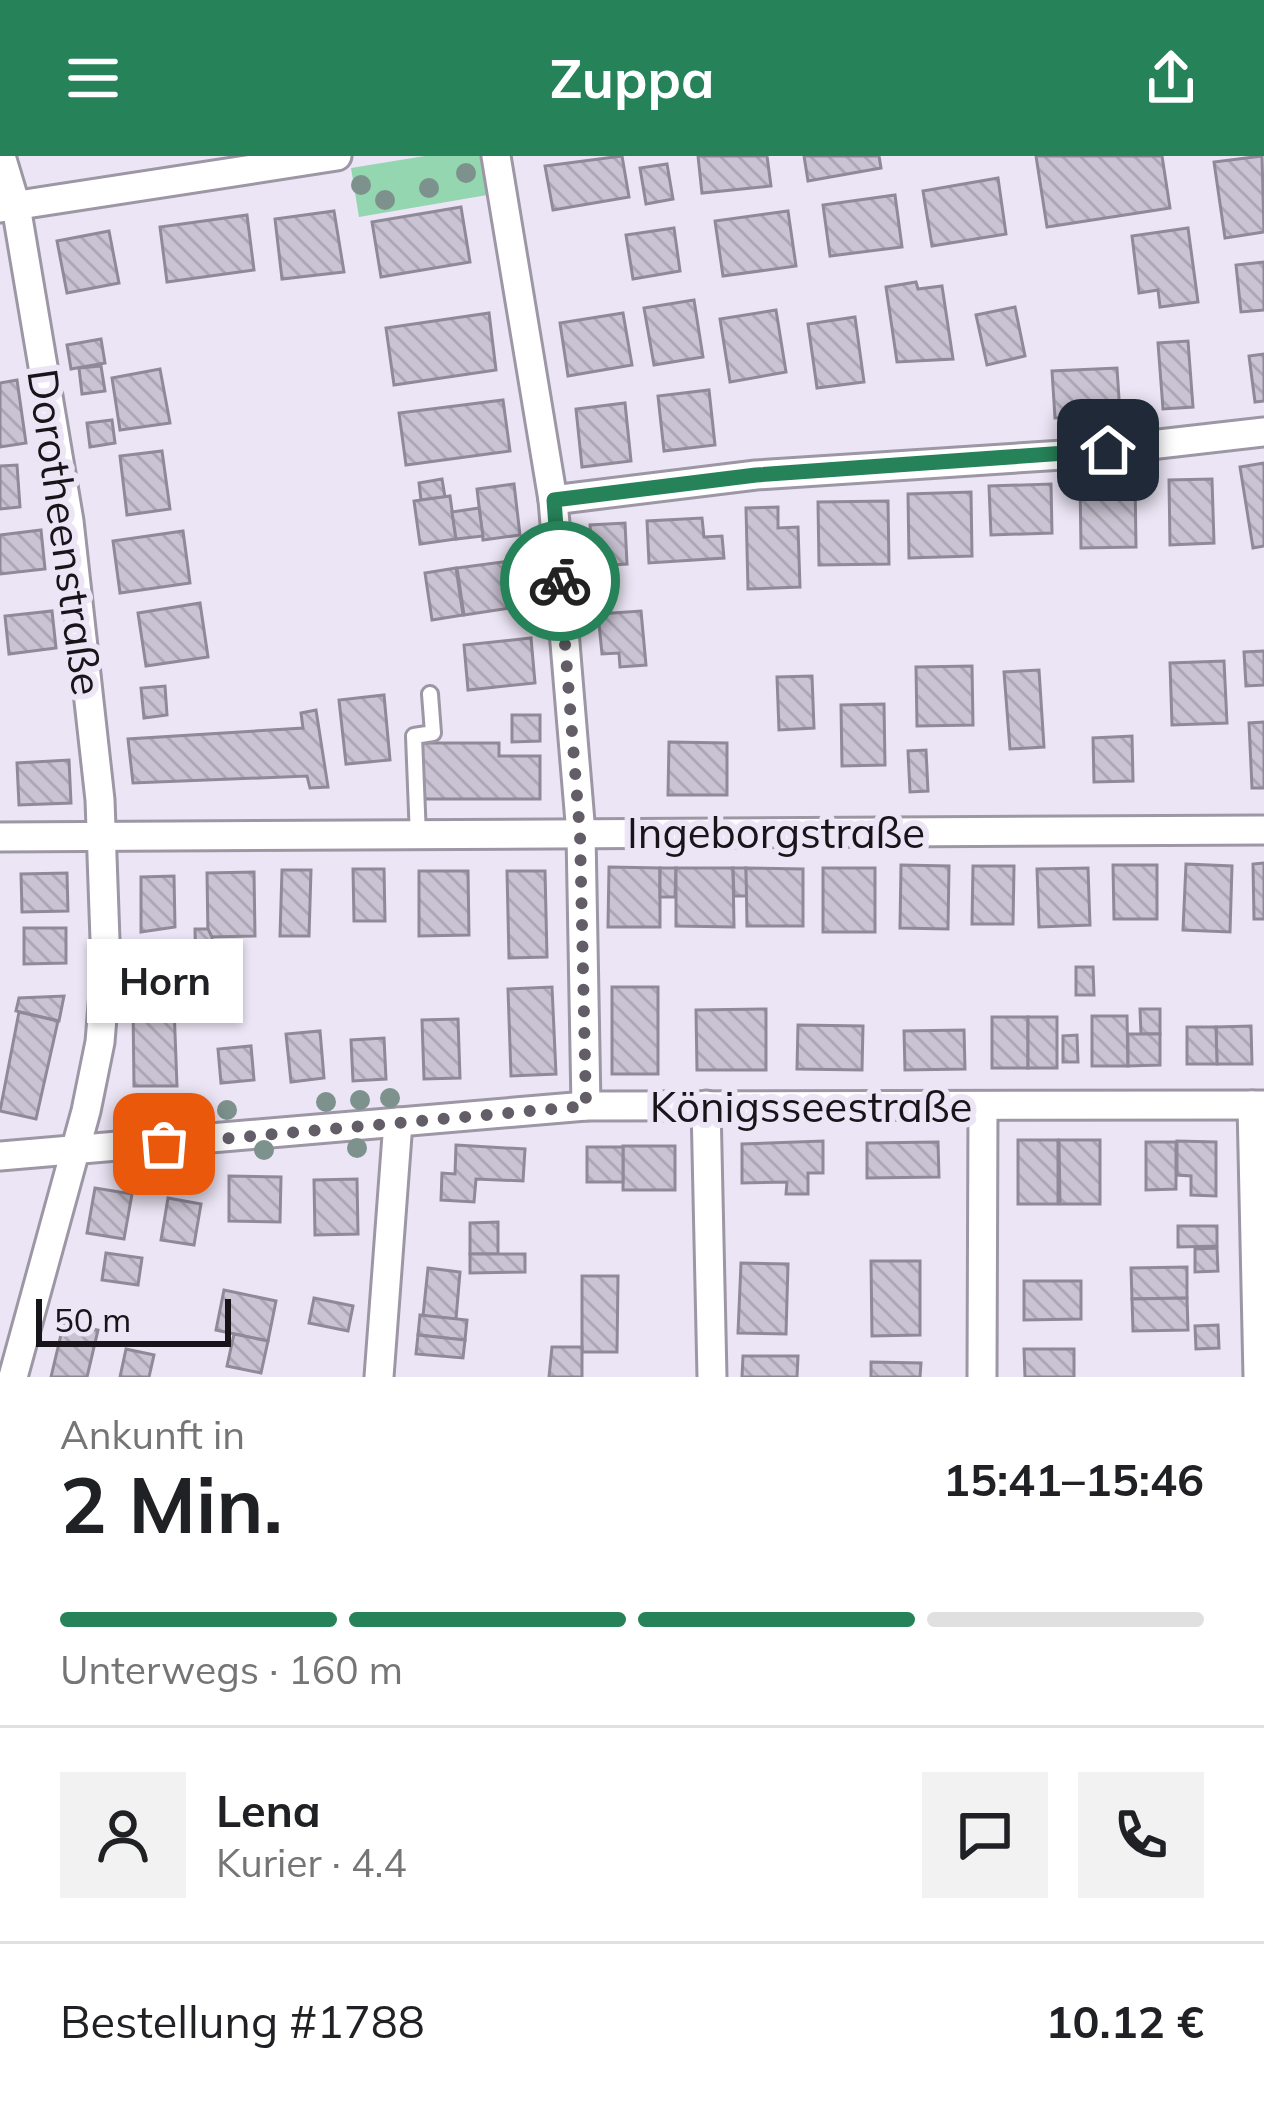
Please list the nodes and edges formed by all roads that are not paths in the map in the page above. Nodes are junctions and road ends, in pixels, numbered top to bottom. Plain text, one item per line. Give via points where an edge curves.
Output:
1 (1, 156) edge
2 (337, 156) edge
3 (496, 156) edge
4 (8, 207) edge
5 (1264, 431) edge
6 (554, 500) junction
7 (430, 694) dead end
8 (1264, 830) edge
9 (580, 834) junction
10 (0, 837) edge
11 (418, 837) junction
12 (100, 839) junction
13 (706, 1105) junction
14 (1258, 1105) edge
15 (586, 1106) junction
16 (983, 1108) junction
17 (398, 1122) junction
18 (73, 1151) junction
19 (0, 1156) edge
20 (13, 1377) edge
21 (379, 1377) edge
22 (712, 1377) edge
23 (982, 1377) edge
24 (1258, 1377) edge

1 - 4 street, Dorotheenstraße
2 - 4 street
3 - 6 street
4 - 12 street, Dorotheenstraße via 69,521
5 - 6 street
6 - 9 street
7 - 11 lane via 433,734 414,736
8 - 9 street, Ingeborgstraße
9 - 11 street, Ingeborgstraße
9 - 15 street
10 - 12 street, Ingeborgstraße
11 - 12 street, Ingeborgstraße
12 - 18 street, Dorotheenstraße via 103,1005
13 - 15 street, Königsseestraße
13 - 16 street, Königsseestraße
13 - 22 street
14 - 16 street, Königsseestraße
14 - 24 street
15 - 17 street, Königsseestraße
16 - 23 street
17 - 18 street, Königsseestraße
17 - 21 street
18 - 19 street, Königsseestraße
18 - 20 street, Dorotheenstraße

